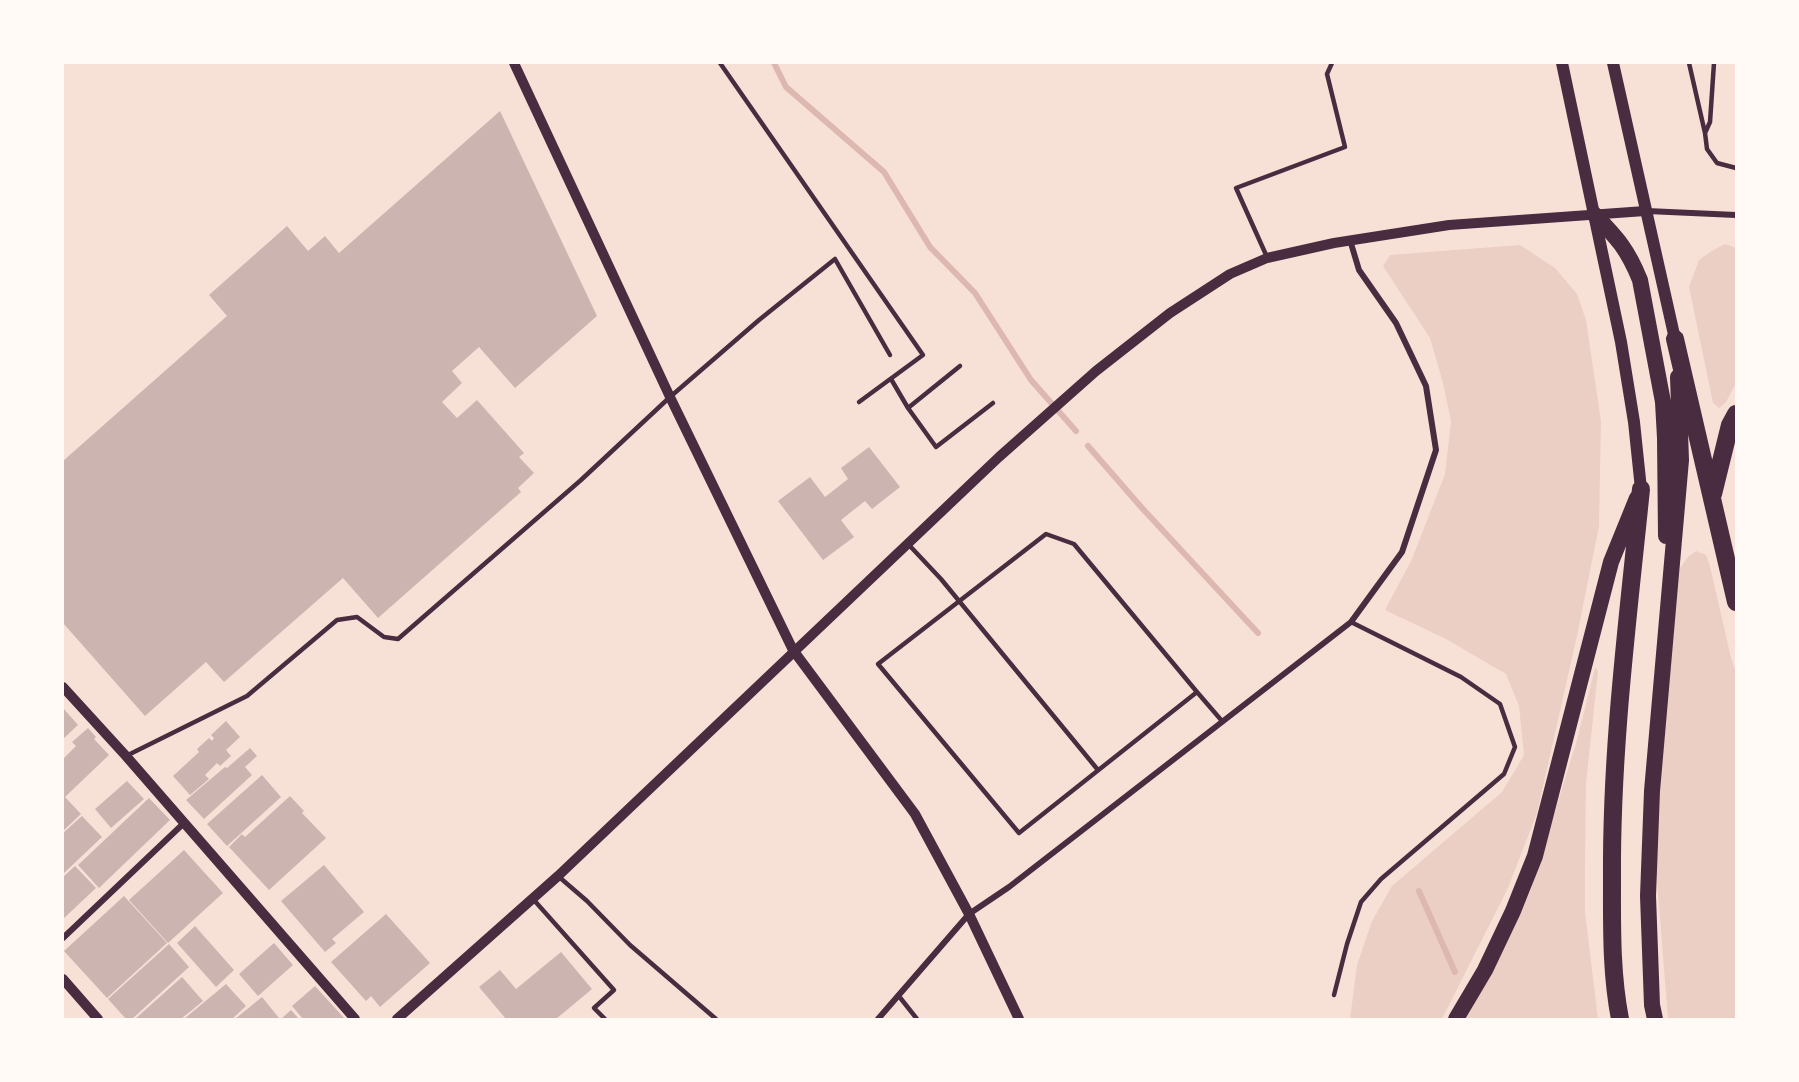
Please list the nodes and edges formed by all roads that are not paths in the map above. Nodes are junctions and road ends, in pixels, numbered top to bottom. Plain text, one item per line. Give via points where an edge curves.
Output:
1 (514, 63) edge
2 (720, 63) edge
3 (1332, 63) edge
4 (1562, 63) edge
5 (1613, 63) edge
6 (1689, 63) edge
7 (1714, 63) edge
8 (1705, 133) junction
9 (1736, 168) edge
10 (1645, 210) junction
11 (1594, 214) junction
12 (1736, 215) edge
13 (1350, 240) junction
14 (1267, 258) junction
15 (1675, 339) junction
16 (890, 356) dead end
17 (960, 366) dead end
18 (891, 379) junction
19 (670, 397) junction
20 (859, 402) dead end
21 (993, 403) dead end
22 (908, 408) junction
23 (1736, 414) edge
24 (1641, 489) junction
25 (1712, 498) junction
26 (907, 543) junction
27 (1669, 597) junction
28 (959, 601) junction
29 (1736, 602) edge
30 (1351, 622) junction
31 (794, 650) junction
32 (63, 687) edge
33 (1197, 692) junction
34 (1222, 721) junction
35 (126, 756) junction
36 (1098, 770) junction
37 (184, 823) junction
38 (558, 876) junction
39 (533, 899) junction
40 (969, 914) junction
41 (63, 938) edge
42 (63, 980) edge
43 (898, 995) junction
44 (1334, 995) dead end
45 (98, 1019) edge
46 (355, 1019) edge
47 (397, 1019) edge
48 (605, 1019) edge
49 (716, 1019) edge
50 (878, 1019) edge
51 (917, 1019) edge
52 (1019, 1019) edge
53 (1456, 1019) edge
54 (1620, 1019) edge
55 (1655, 1019) edge

1 - 19 street
2 - 18 lane via 923,355
3 - 14 lane via 1327,74 1345,147 1236,188
4 - 11 main road
5 - 10 main road
6 - 8 lane
7 - 8 lane via 1710,122
8 - 9 lane via 1707,149 1717,163
10 - 11 street
10 - 12 street
10 - 15 main road
11 - 13 street via 1449,225
11 - 24 main road via 1621,342
11 - 27 highway via 1622,243 1632,261 1640,280 1655,355 1663,402
13 - 14 street
13 - 30 street via 1359,270 1396,323 1426,386 1436,450 1402,552
14 - 26 street via 1230,274 1170,313 1096,372
15 - 25 highway
15 - 27 highway via 1681,460
16 - 19 lane via 835,259
17 - 22 lane
18 - 20 lane
18 - 22 lane
19 - 31 street
19 - 35 lane via 398,639 384,637 357,617 337,620 248,696
21 - 22 lane via 936,447
23 - 25 highway
24 - 53 highway via 1611,562 1535,856 1485,970
24 - 54 highway via 1616,737 1612,829 1612,937
25 - 29 highway
26 - 28 lane
26 - 31 street
27 - 55 highway via 1652,791 1648,896
28 - 33 lane via 1046,534 1074,544
28 - 36 lane
28 - 36 lane via 878,664 1019,833
30 - 34 street
30 - 44 lane via 1461,677 1500,704 1515,747 1504,774 1382,879 1361,902
31 - 38 street
31 - 40 street via 915,814
32 - 35 street
33 - 34 lane
33 - 36 lane
34 - 40 street
35 - 37 street
37 - 41 street
37 - 46 street
38 - 39 street
38 - 49 lane
39 - 47 street
39 - 48 lane via 614,990 594,1008
40 - 43 street
40 - 52 street
42 - 45 street
43 - 50 street
43 - 51 lane

